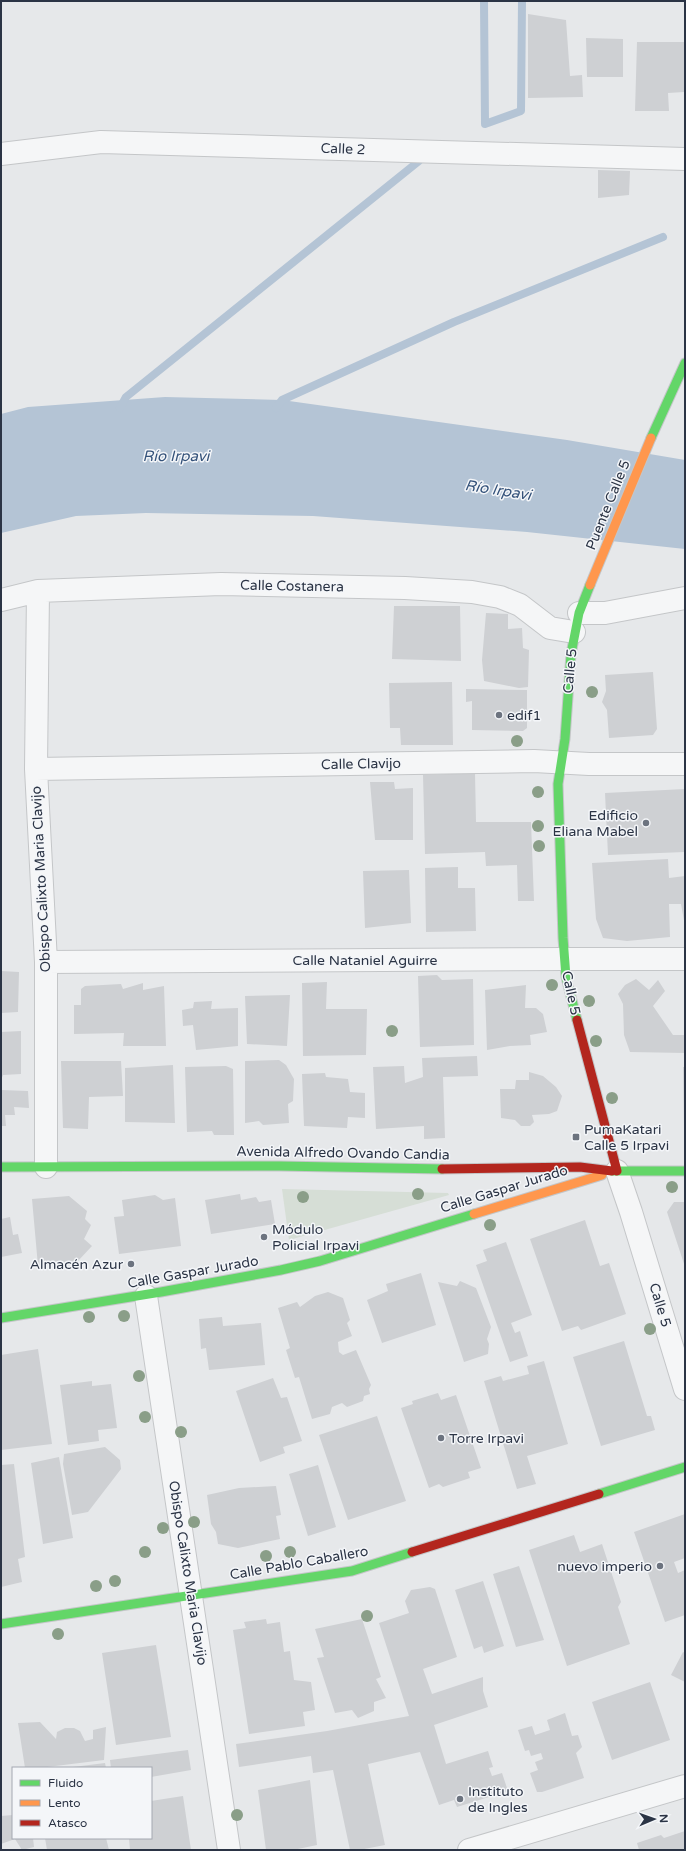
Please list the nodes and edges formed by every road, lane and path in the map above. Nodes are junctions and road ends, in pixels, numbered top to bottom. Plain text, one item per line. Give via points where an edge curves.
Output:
1 (1, 154) edge
2 (685, 159) edge
3 (685, 363) edge
4 (589, 586) joint
5 (38, 591) junction
6 (685, 598) edge
7 (1, 600) edge
8 (576, 623) junction
9 (561, 762) junction
10 (685, 764) edge
11 (36, 769) junction
12 (564, 958) junction
13 (685, 960) edge
14 (46, 962) junction
15 (1, 1167) edge
16 (46, 1167) junction
17 (617, 1171) junction
18 (685, 1171) edge
19 (146, 1296) junction
20 (1, 1318) edge
21 (685, 1388) edge
22 (685, 1467) edge
23 (191, 1596) junction
24 (1, 1624) edge
25 (685, 1786) edge
26 (229, 1850) edge
27 (469, 1850) edge

1 - 2 street, Calle 2 via 101,142
3 - 4 main road, Puente Calle 5 via 652,434
4 - 8 main road, Calle 5
5 - 7 street, Calle Costanera
5 - 8 street, Calle Costanera via 221,584 405,588 472,592 500,597 520,605 550,628
5 - 11 street, Obispo Calixto Maria Clavijo
6 - 8 street, Calle Costanera via 605,613
8 - 9 main road, Calle 5
9 - 10 street, Calle Clavijo
9 - 11 street, Calle Clavijo
9 - 12 main road, Calle 5 via 558,784
11 - 14 street, Obispo Calixto Maria Clavijo
12 - 13 street, Calle Nataniel Aguirre
12 - 14 street, Calle Nataniel Aguirre
12 - 17 main road, Calle 5 via 570,992
14 - 16 street, Obispo Calixto Maria Clavijo
15 - 16 main road, Avenida Alfredo Ovando Candia
16 - 17 main road, Avenida Alfredo Ovando Candia via 580,1168
17 - 18 main road, Avenida Alfredo Ovando Candia
17 - 19 main road, Calle Gaspar Jurado via 320,1261
17 - 21 street, Calle 5 via 632,1212
19 - 20 main road, Calle Gaspar Jurado
19 - 23 street, Obispo Calixto Maria Clavijo
22 - 23 main road, Calle Pablo Caballero via 352,1571
23 - 24 main road, Calle Pablo Caballero
23 - 26 street, Obispo Calixto Maria Clavijo
25 - 27 street

